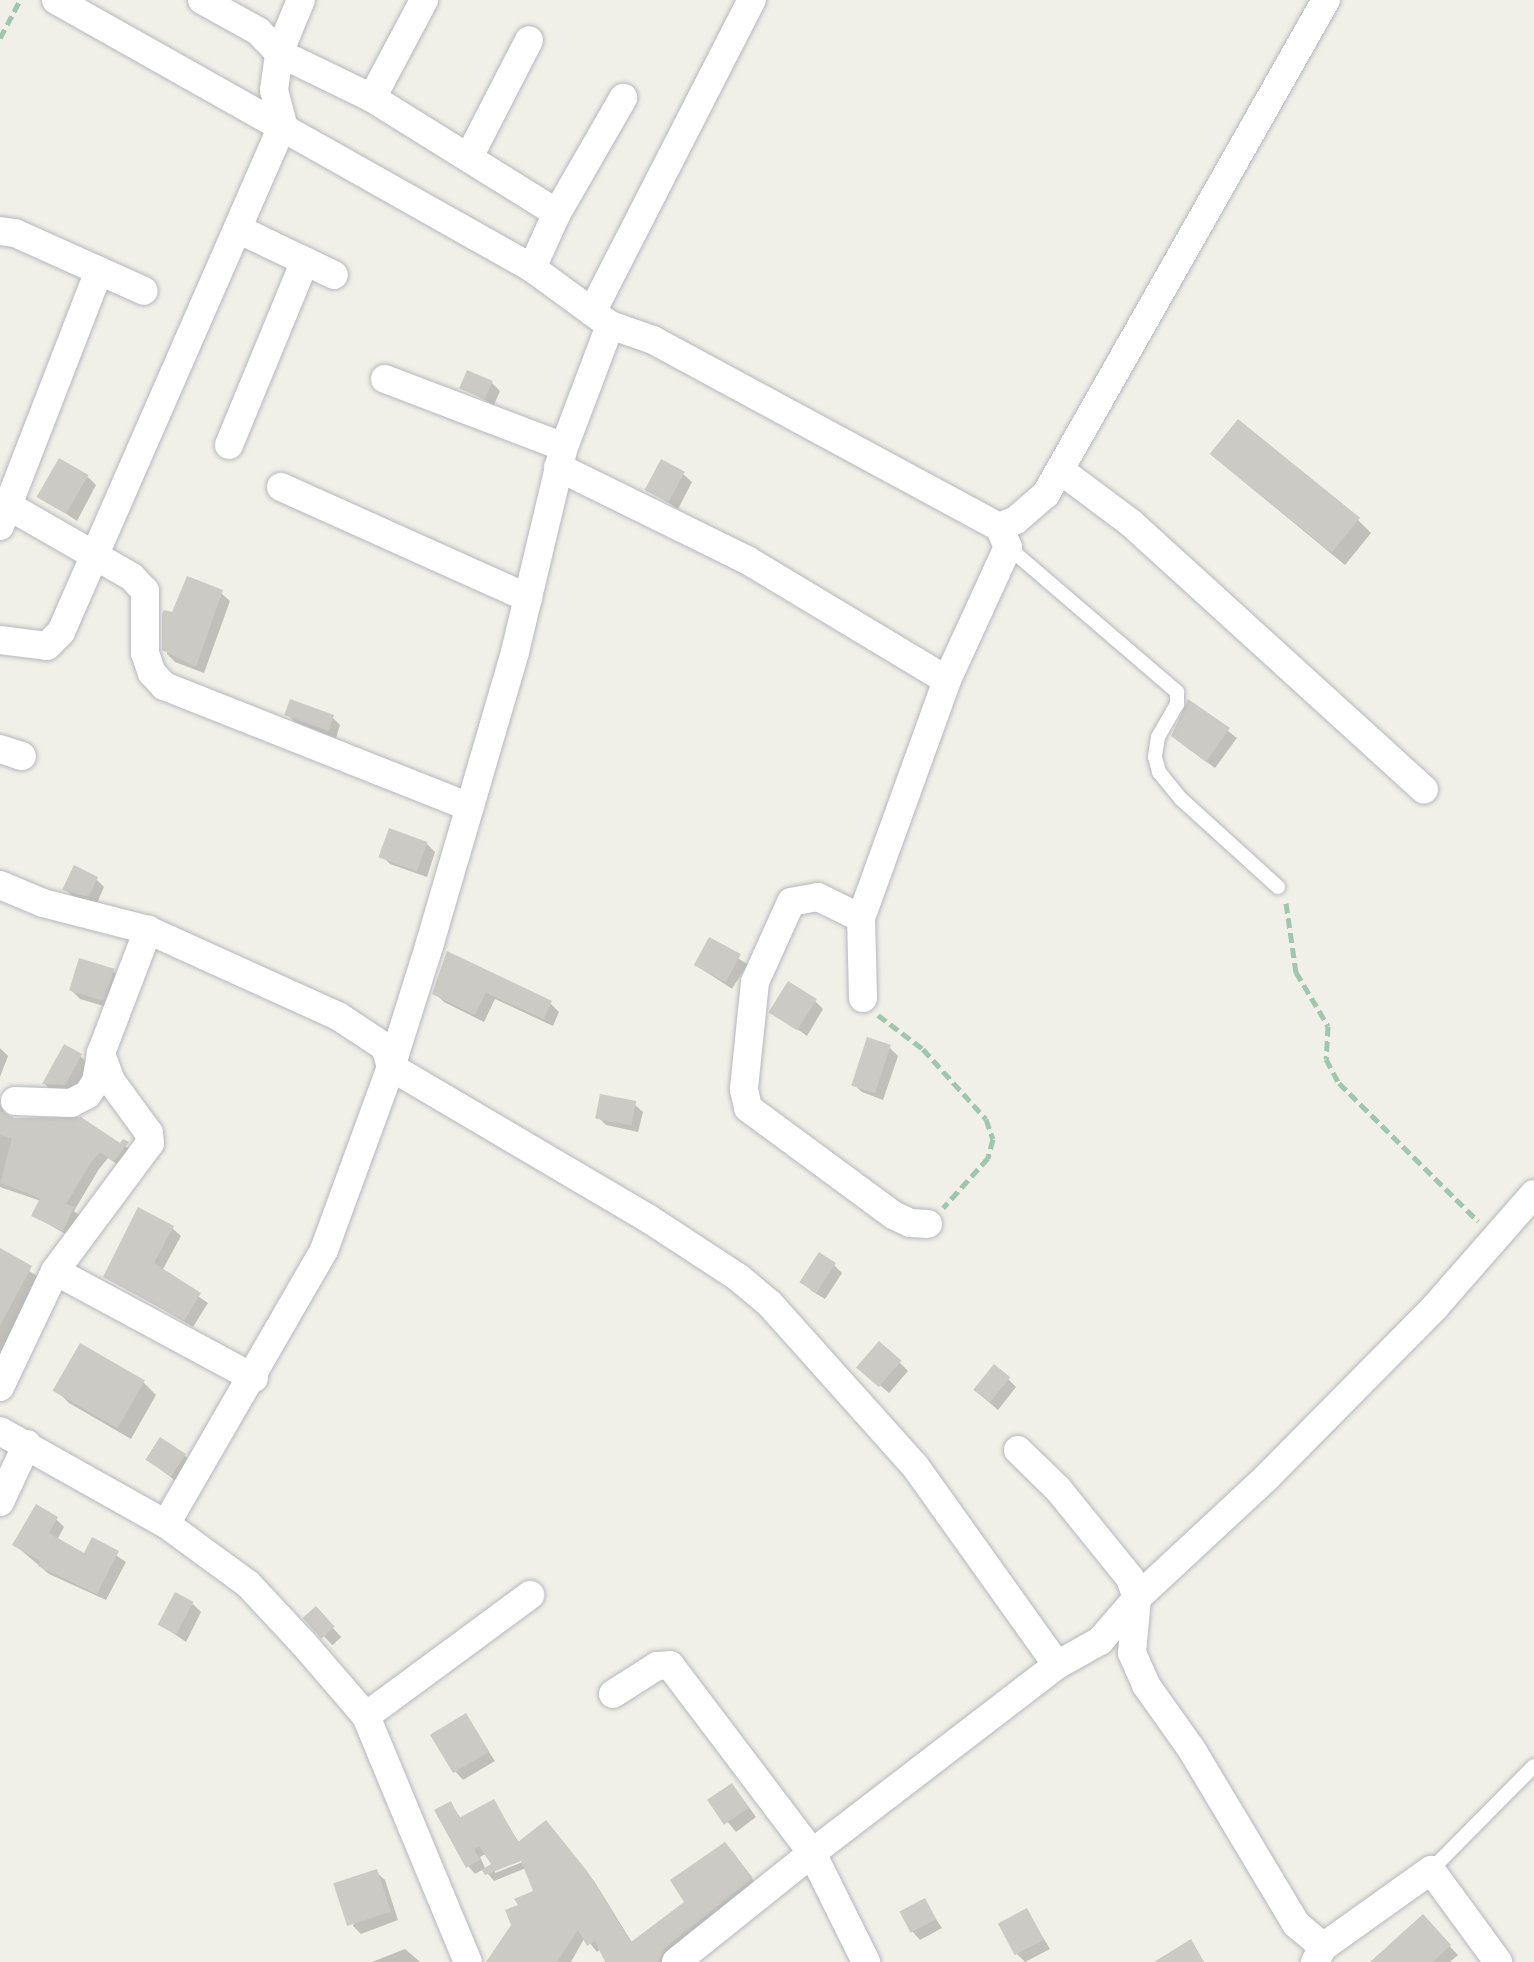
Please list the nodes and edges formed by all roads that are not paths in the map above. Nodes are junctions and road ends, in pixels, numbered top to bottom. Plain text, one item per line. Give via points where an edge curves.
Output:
1 (56, 0) edge
2 (202, 0) edge
3 (300, 0) edge
4 (424, 0) edge
5 (752, 0) edge
6 (1326, 0) edge
7 (84, 8) edge
8 (529, 40) dead end
9 (279, 52) junction
10 (372, 98) junction
11 (622, 98) dead end
12 (283, 124) junction
13 (470, 155) junction
14 (557, 213) junction
15 (240, 230) junction
16 (0, 231) edge
17 (305, 262) junction
18 (532, 268) junction
19 (100, 271) junction
20 (334, 276) dead end
21 (144, 291) dead end
22 (601, 318) junction
23 (385, 380) dead end
24 (229, 445) dead end
25 (561, 457) junction
26 (1060, 470) junction
27 (281, 487) dead end
28 (2, 510) edge
29 (1004, 537) junction
30 (96, 555) junction
31 (528, 598) junction
32 (0, 640) edge
33 (947, 680) junction
34 (1424, 790) dead end
35 (470, 807) junction
36 (0, 886) edge
37 (1278, 887) road end
38 (861, 918) junction
39 (148, 930) junction
40 (863, 998) road end
41 (100, 1053) junction
42 (391, 1067) junction
43 (15, 1101) dead end
44 (1534, 1194) edge
45 (928, 1224) road end
46 (56, 1271) junction
47 (254, 1378) junction
48 (0, 1387) edge
49 (0, 1431) edge
50 (27, 1444) junction
51 (1018, 1450) dead end
52 (0, 1502) edge
53 (166, 1524) junction
54 (530, 1595) dead end
55 (1137, 1598) junction
56 (1100, 1641) junction
57 (1132, 1653) junction
58 (1057, 1665) junction
59 (613, 1694) dead end
60 (366, 1716) junction
61 (1534, 1766) edge
62 (812, 1852) junction
63 (1431, 1870) junction
64 (1319, 1954) edge
65 (679, 1961) edge
66 (468, 1962) edge
67 (866, 1962) edge
68 (1498, 1962) edge

1 - 7 street
2 - 9 street via 258,31
3 - 9 street
4 - 10 street
5 - 22 street
6 - 26 street
7 - 12 street
8 - 13 street
9 - 10 street
9 - 12 street via 274,90
10 - 13 street
11 - 14 street
12 - 15 street
12 - 18 street
13 - 14 street
14 - 18 street
15 - 17 street
15 - 30 street
16 - 19 street
17 - 20 street
17 - 24 street
18 - 22 street
19 - 21 street
19 - 28 street
22 - 25 street
22 - 29 street via 653,340
23 - 25 street
25 - 31 street
25 - 33 street
26 - 29 street
26 - 34 street via 1131,522
27 - 31 street
28 - 30 street
29 - 33 street
29 - 37 lane via 1177,692 1158,736 1159,772
30 - 32 street via 61,632 47,646
30 - 35 street via 145,591 145,653 164,686
31 - 35 street
33 - 38 street
35 - 42 street
36 - 39 street
38 - 40 street
38 - 45 street via 818,896 790,902 755,982 744,1089 748,1108 893,1214
39 - 41 street
39 - 42 street via 338,1016 384,1047
41 - 43 street via 96,1082 86,1095 71,1103
41 - 46 street via 150,1144
42 - 47 street via 324,1250
42 - 58 street via 649,1219 770,1304 915,1466
44 - 55 street via 1435,1307
46 - 47 street
46 - 48 street
47 - 53 street
49 - 50 street
50 - 52 street
50 - 53 street
51 - 55 street via 1116,1560
53 - 60 street via 248,1584
54 - 60 street
55 - 56 street
55 - 57 street
56 - 57 street
56 - 58 street
57 - 64 street via 1258,1868
58 - 62 street
59 - 62 street via 658,1666 670,1666
60 - 66 street
61 - 63 lane
62 - 65 street
62 - 67 street
63 - 64 street
63 - 68 street

